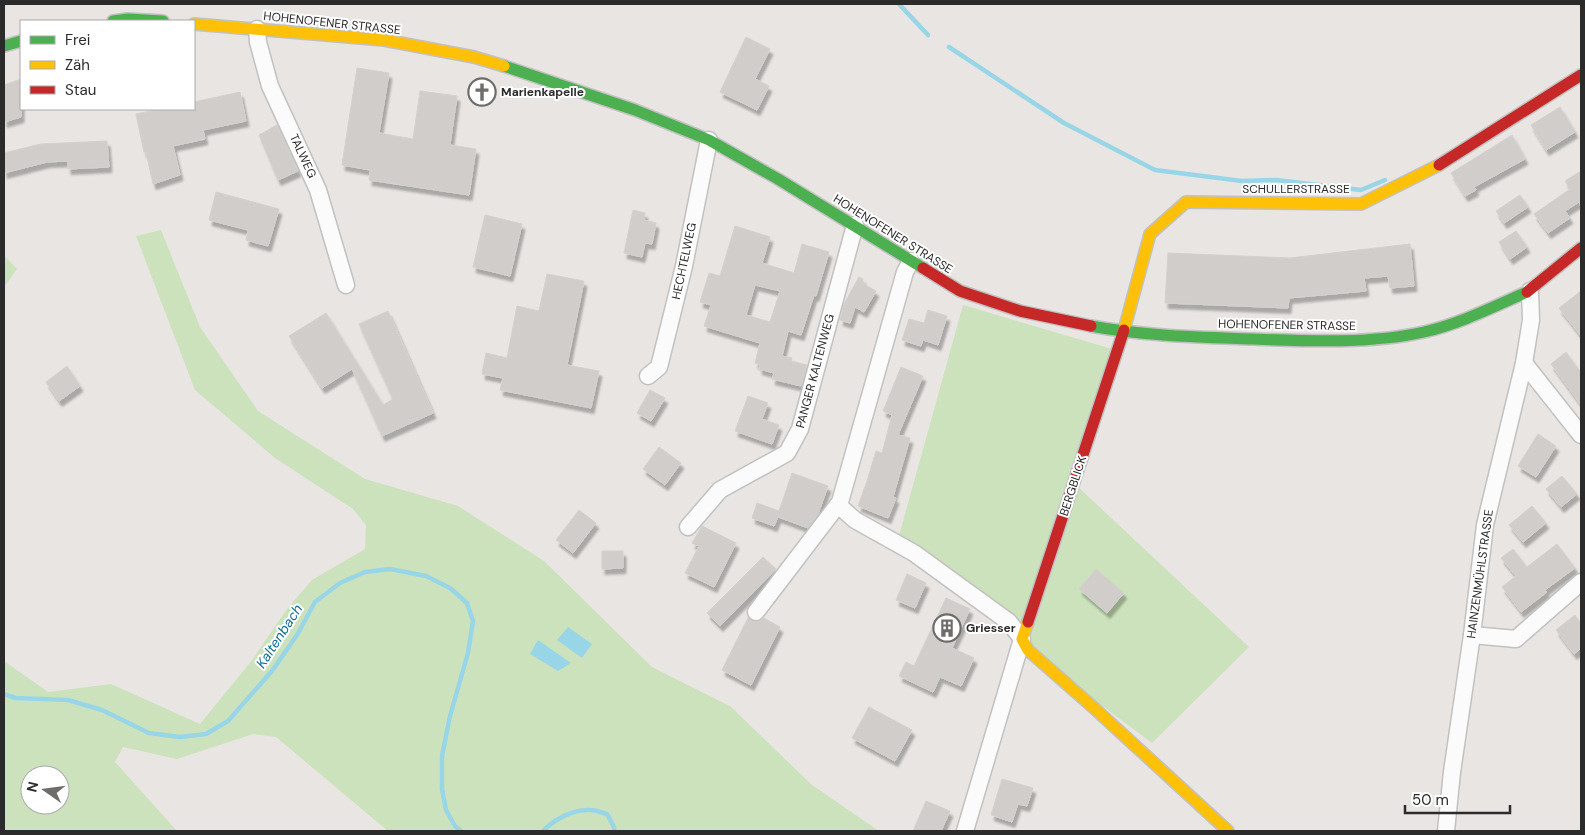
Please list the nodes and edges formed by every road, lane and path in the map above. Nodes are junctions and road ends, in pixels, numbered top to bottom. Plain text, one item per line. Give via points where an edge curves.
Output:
1 (118, 20) edge
2 (151, 20) edge
3 (195, 24) edge
4 (257, 29) junction
5 (20, 41) edge
6 (4, 46) edge
7 (1581, 75) edge
8 (709, 140) junction
9 (855, 225) junction
10 (1581, 248) edge
11 (911, 261) junction
12 (346, 285) dead end
13 (1530, 290) junction
14 (1123, 332) junction
15 (1524, 363) junction
16 (648, 376) dead end
17 (1581, 435) edge
18 (838, 505) junction
19 (688, 528) dead end
20 (1581, 582) edge
21 (756, 612) dead end
22 (1472, 635) junction
23 (1022, 639) junction
24 (965, 831) edge
25 (1228, 831) edge
26 (1446, 831) edge

1 - 2 main road
3 - 4 main road, HOHENOFENER STRASSE
4 - 8 main road, HOHENOFENER STRASSE via 384,40 474,57 635,110
4 - 12 street, TALWEG via 270,86 318,190
5 - 6 main road
7 - 14 main road, SCHULLERSTRASSE via 1441,164 1361,204 1186,202 1150,234
8 - 9 main road, HOHENOFENER STRASSE
8 - 16 street, HECHTELWEG via 684,266 659,368
9 - 11 main road, HOHENOFENER STRASSE
9 - 19 street, PANGER KALTENWEG via 800,429 787,453 720,490
10 - 13 main road, HOHENOFENER STRASSE
11 - 14 main road, HOHENOFENER STRASSE via 960,291 992,303
11 - 18 street via 905,272
13 - 14 main road, HOHENOFENER STRASSE via 1469,317 1424,332 1375,339 1256,340
13 - 15 street, HAINZENMÜHLSTRASSE via 1531,320
14 - 23 main road, BERGBLICK
15 - 17 street
15 - 22 street, HAINZENMÜHLSTRASSE via 1485,524
18 - 21 street
18 - 23 street via 855,520 914,553 1009,622
20 - 22 street via 1516,639
22 - 26 street, HAINZENMÜHLSTRASSE
23 - 24 street, BERGBLICK
23 - 25 main road via 1028,650

